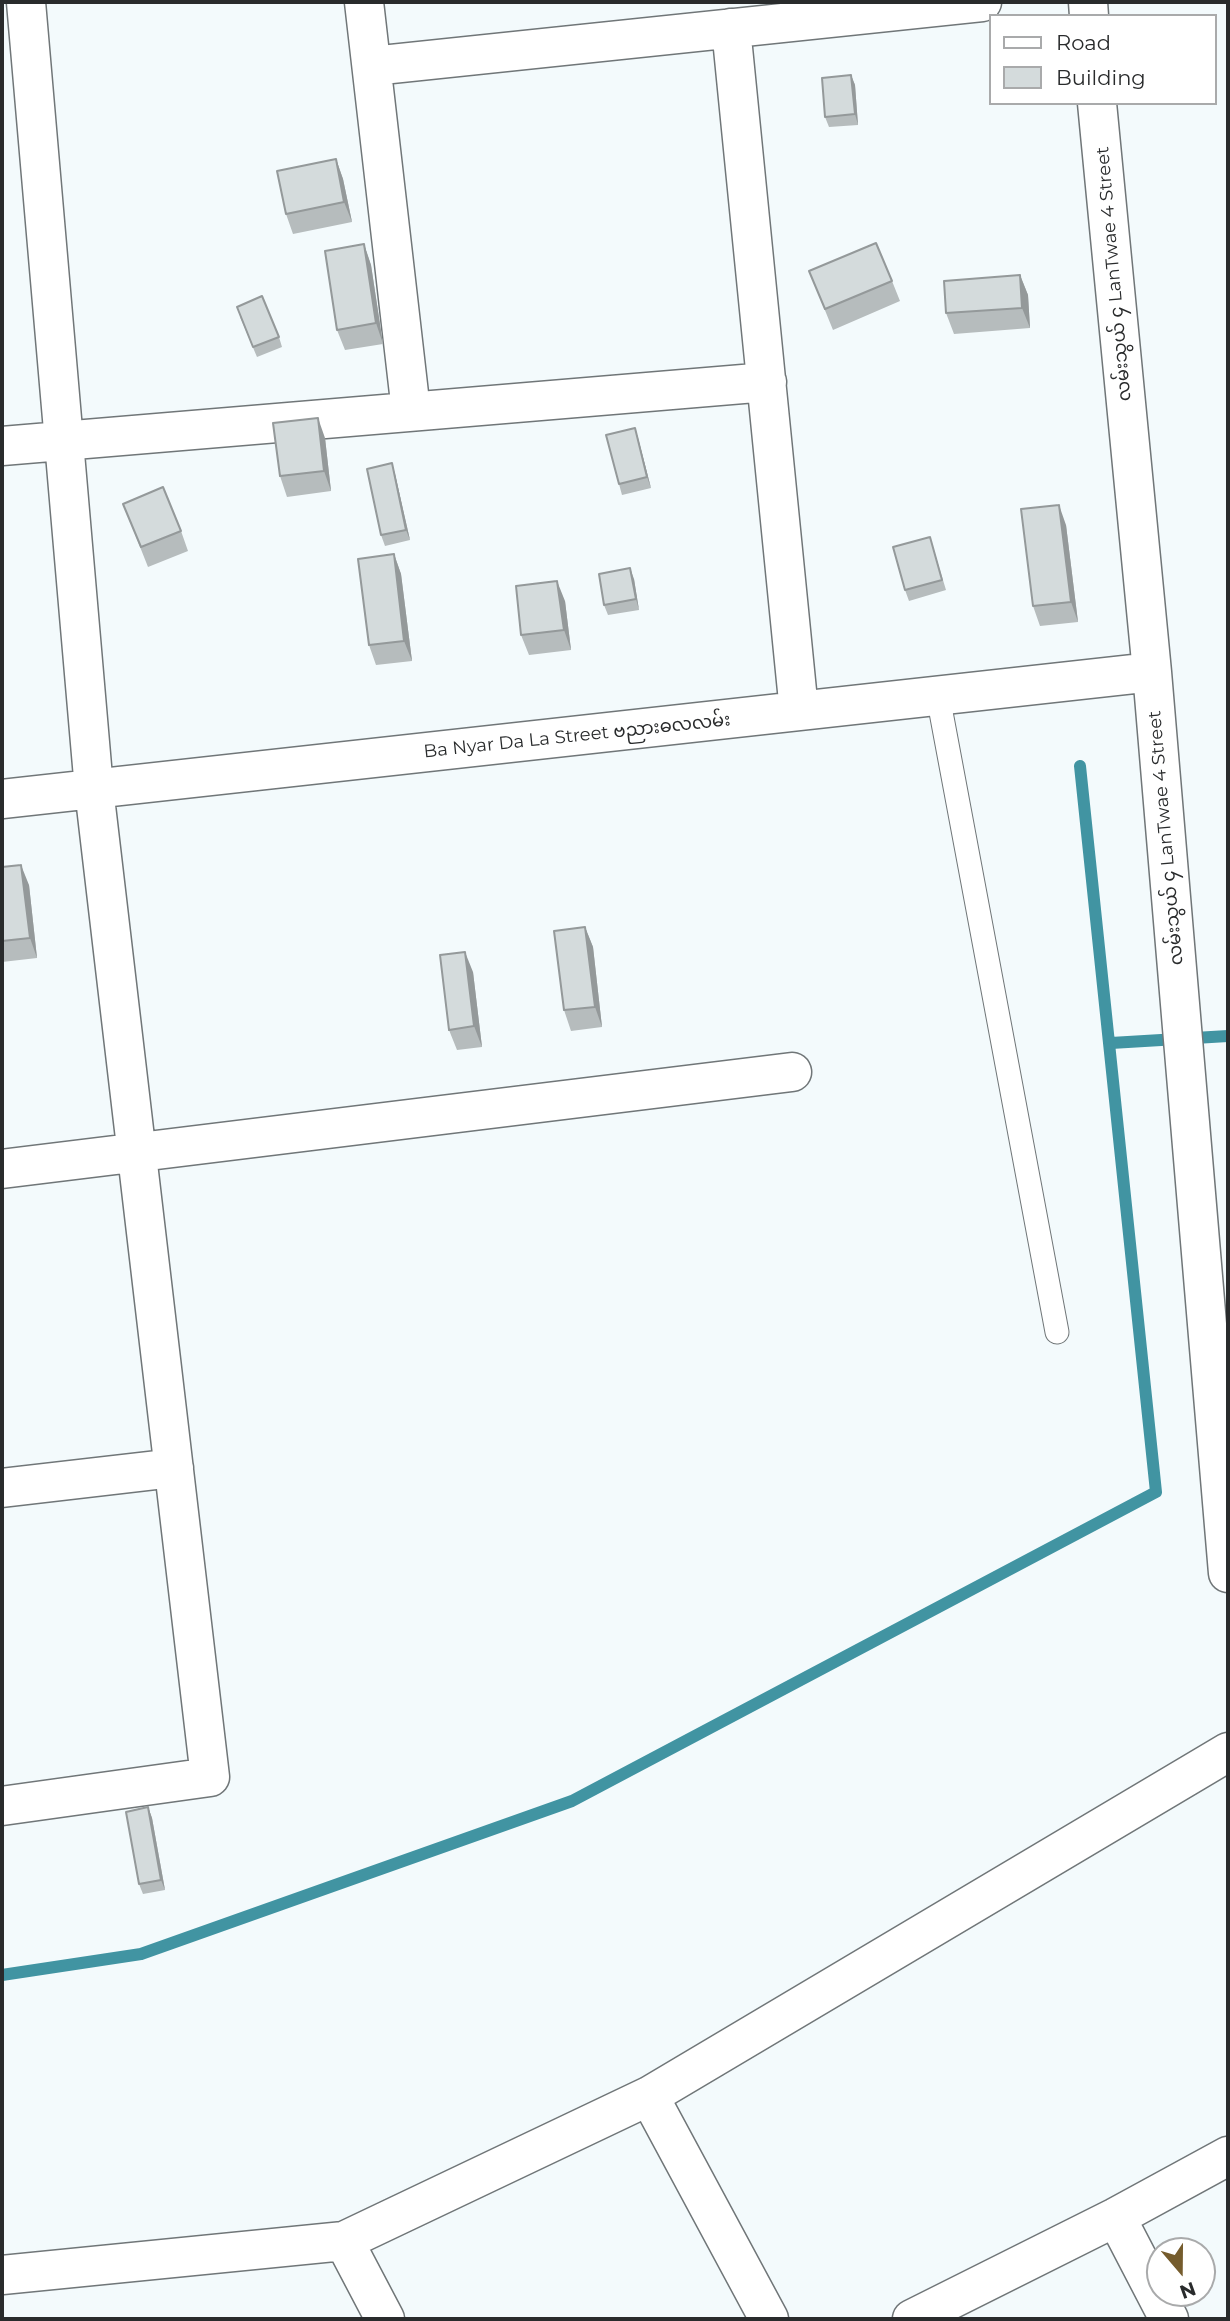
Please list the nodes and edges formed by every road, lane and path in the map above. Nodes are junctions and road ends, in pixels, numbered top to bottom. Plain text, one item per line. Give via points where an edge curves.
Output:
1 (26, 2) edge
2 (364, 2) edge
3 (982, 2) edge
4 (731, 28) junction
5 (372, 66) junction
6 (1097, 105) edge
7 (766, 382) junction
8 (411, 411) junction
9 (64, 440) junction
10 (2, 446) edge
11 (1152, 672) junction
12 (938, 696) junction
13 (799, 711) junction
14 (94, 789) junction
15 (2, 799) edge
16 (792, 1072) dead end
17 (136, 1154) junction
18 (2, 1169) edge
19 (1057, 1332) dead end
20 (174, 1468) junction
21 (2, 1488) edge
22 (1228, 1573) edge
23 (1228, 1752) edge
24 (2, 1806) edge
25 (649, 2096) junction
26 (1228, 2156) edge
27 (1116, 2217) junction
28 (344, 2241) junction
29 (2, 2276) edge
30 (384, 2319) edge
31 (769, 2319) edge
32 (912, 2319) edge
33 (1169, 2319) edge

1 - 9 street
2 - 5 street
3 - 4 street
4 - 5 street
4 - 7 street
5 - 8 street
6 - 11 street, လမ်းသွယ် ၄ LanTwae 4 Street
7 - 8 street
7 - 13 street
8 - 9 street
9 - 10 street
9 - 14 street
11 - 12 street, Ba Nyar Da La Street ဗညားဓလလမ်း
11 - 22 street, လမ်းသွယ် ၄ LanTwae 4 Street
12 - 13 street, Ba Nyar Da La Street ဗညားဓလလမ်း
12 - 19 lane
13 - 14 street, Ba Nyar Da La Street ဗညားဓလလမ်း
14 - 15 street, Ba Nyar Da La Street ဗညားဓလလမ်း
14 - 17 street
16 - 17 street
17 - 18 street
17 - 20 street
20 - 21 street
20 - 24 street via 210,1777
23 - 25 street
25 - 28 street
25 - 31 street
26 - 27 street
27 - 32 street
27 - 33 street
28 - 29 street
28 - 30 street

